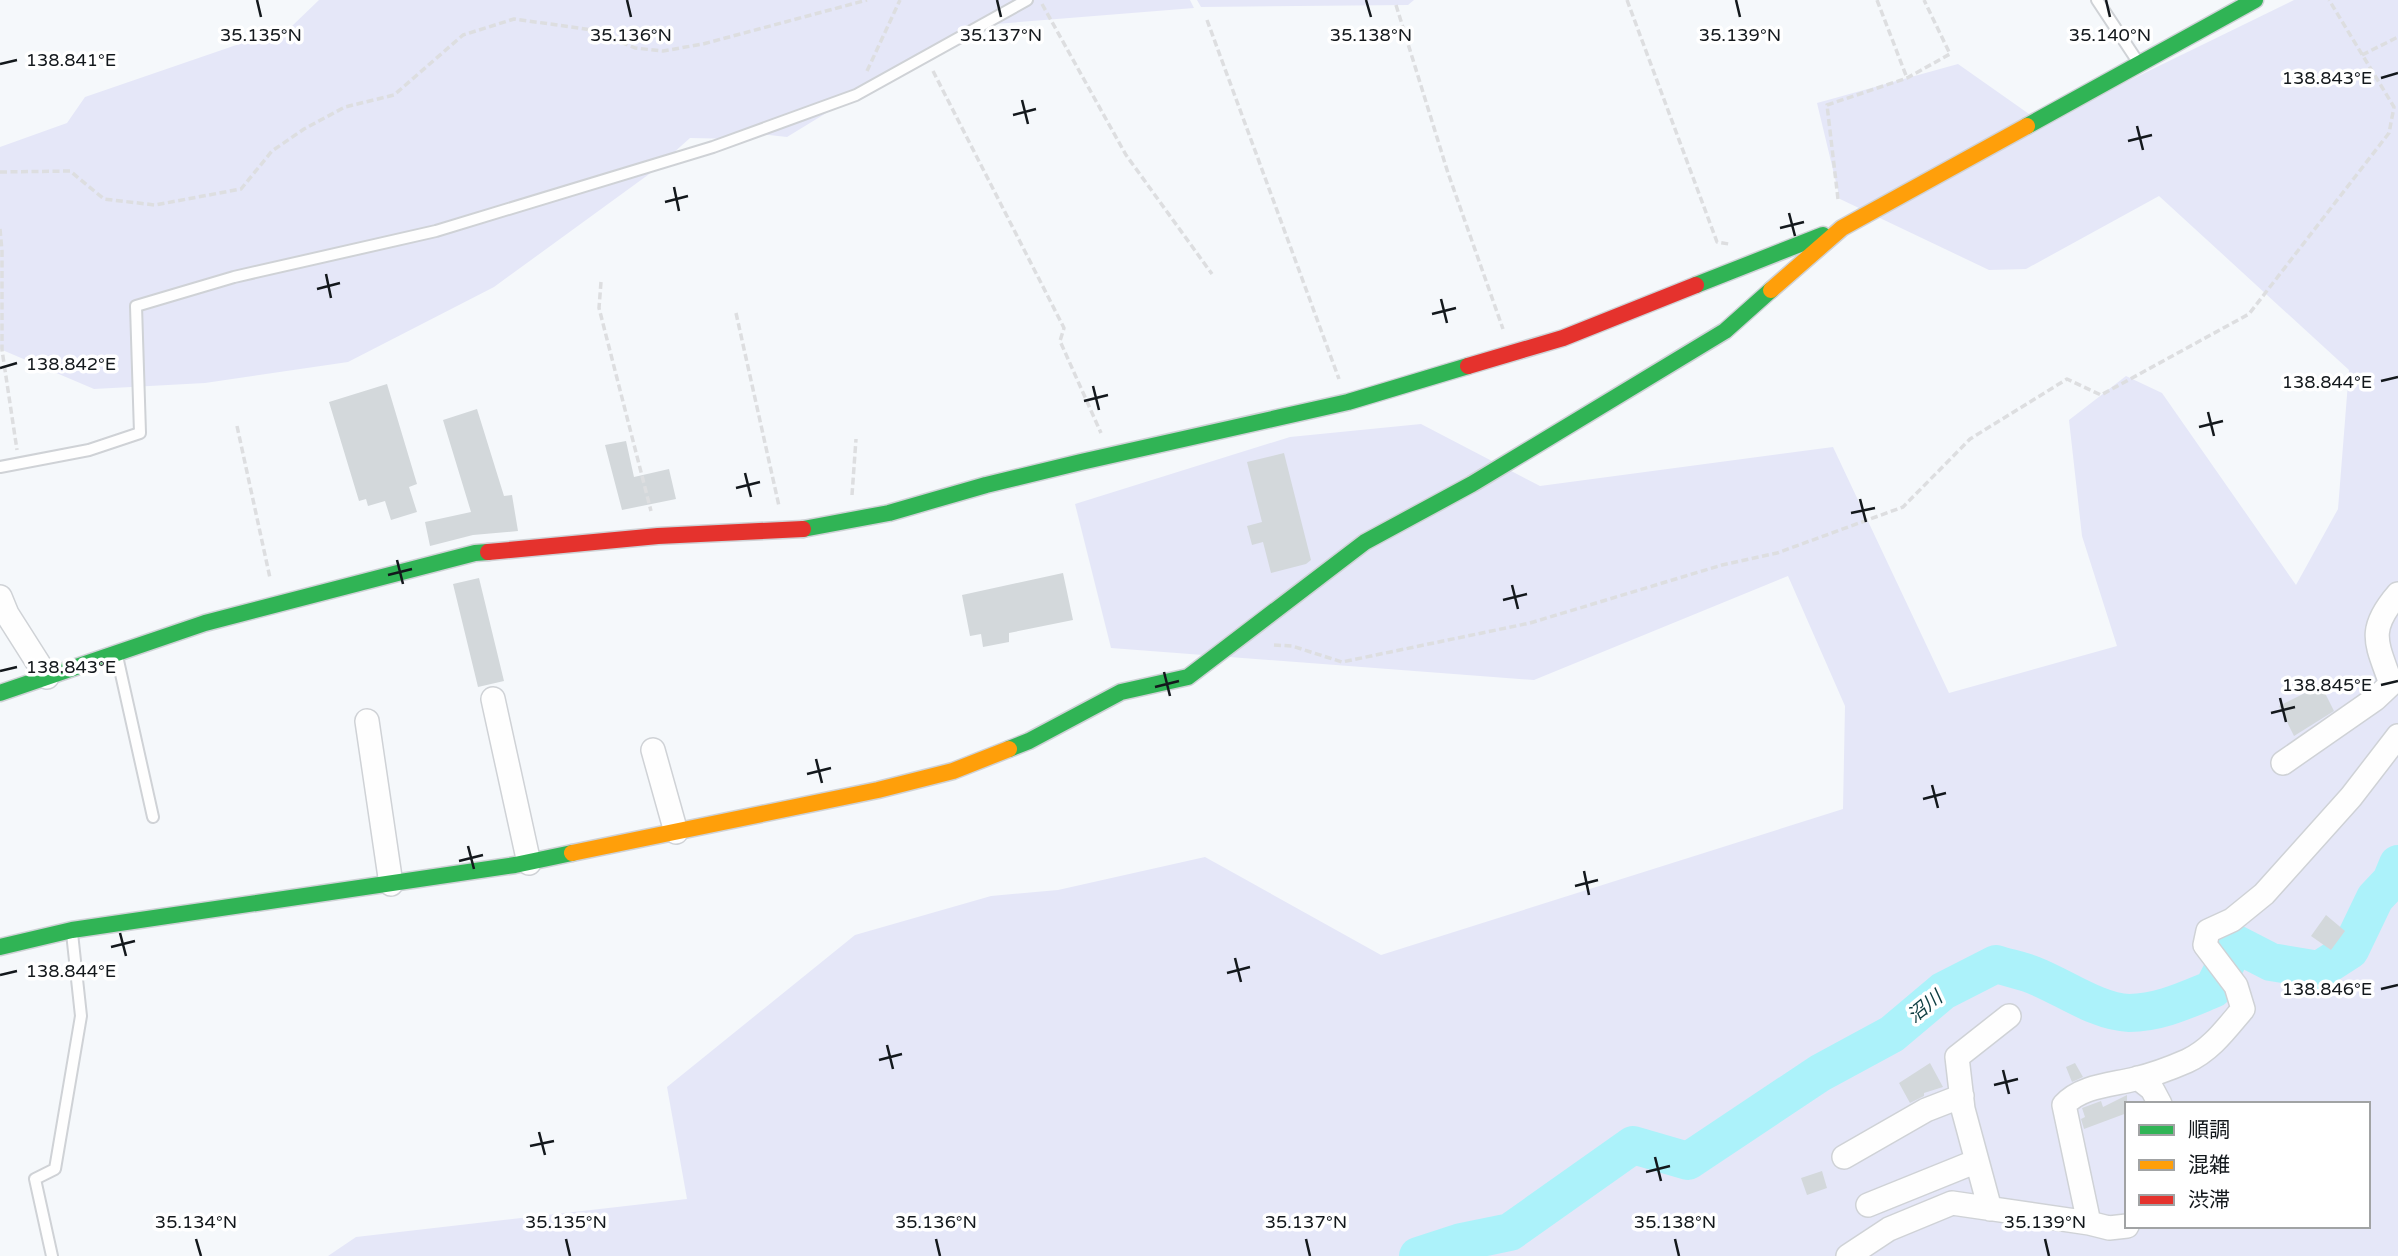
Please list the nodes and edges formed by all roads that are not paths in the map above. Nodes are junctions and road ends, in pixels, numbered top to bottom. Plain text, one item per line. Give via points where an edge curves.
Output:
1 (1027, 0) edge
2 (2097, 0) edge
3 (2255, 0) edge
4 (2139, 64) junction
5 (1842, 228) junction
6 (0, 467) edge
7 (2398, 594) edge
8 (0, 597) edge
9 (116, 653) junction
10 (47, 677) junction
11 (2395, 680) edge
12 (0, 693) edge
13 (493, 699) dead end
14 (367, 721) dead end
15 (2398, 736) edge
16 (653, 750) dead end
17 (2283, 762) dead end
18 (153, 817) dead end
19 (676, 832) junction
20 (529, 863) junction
21 (391, 884) junction
22 (72, 930) junction
23 (0, 947) edge
24 (2009, 1016) dead end
25 (2138, 1078) junction
26 (1962, 1096) junction
27 (2159, 1102) edge
28 (1844, 1157) dead end
29 (1977, 1161) junction
30 (1868, 1205) dead end
31 (1990, 1209) junction
32 (2089, 1223) junction
33 (2125, 1226) edge
34 (52, 1256) edge
35 (1848, 1256) edge

1 - 6 lane via 856,95 713,147 436,231 234,277 136,306 141,433 89,450
2 - 4 lane
3 - 4 street
4 - 5 street
5 - 9 street via 1563,338 1348,402 812,529 475,553 205,623
5 - 19 street via 1725,331 1472,484 1365,542 1188,677 1121,692 1029,741 953,771
7 - 11 street via 2386,608 2375,637
8 - 10 street
9 - 10 street
9 - 18 lane
10 - 12 street
11 - 17 street via 2375,699
13 - 20 street
14 - 21 street
15 - 25 street via 2351,797 2264,894 2232,920 2208,932 2205,945 2235,986 2243,1009 2214,1043 2189,1060
16 - 19 street
19 - 20 street
20 - 21 street
21 - 22 street
22 - 23 street
22 - 34 lane via 81,1016 72,1077 55,1169 35,1179
24 - 26 street via 1957,1057
25 - 27 street
25 - 32 street via 2087,1090 2064,1105
26 - 28 street via 1926,1110
26 - 29 street
29 - 30 street
29 - 31 street
31 - 32 street
31 - 35 street via 1952,1203 1889,1229
32 - 33 street

